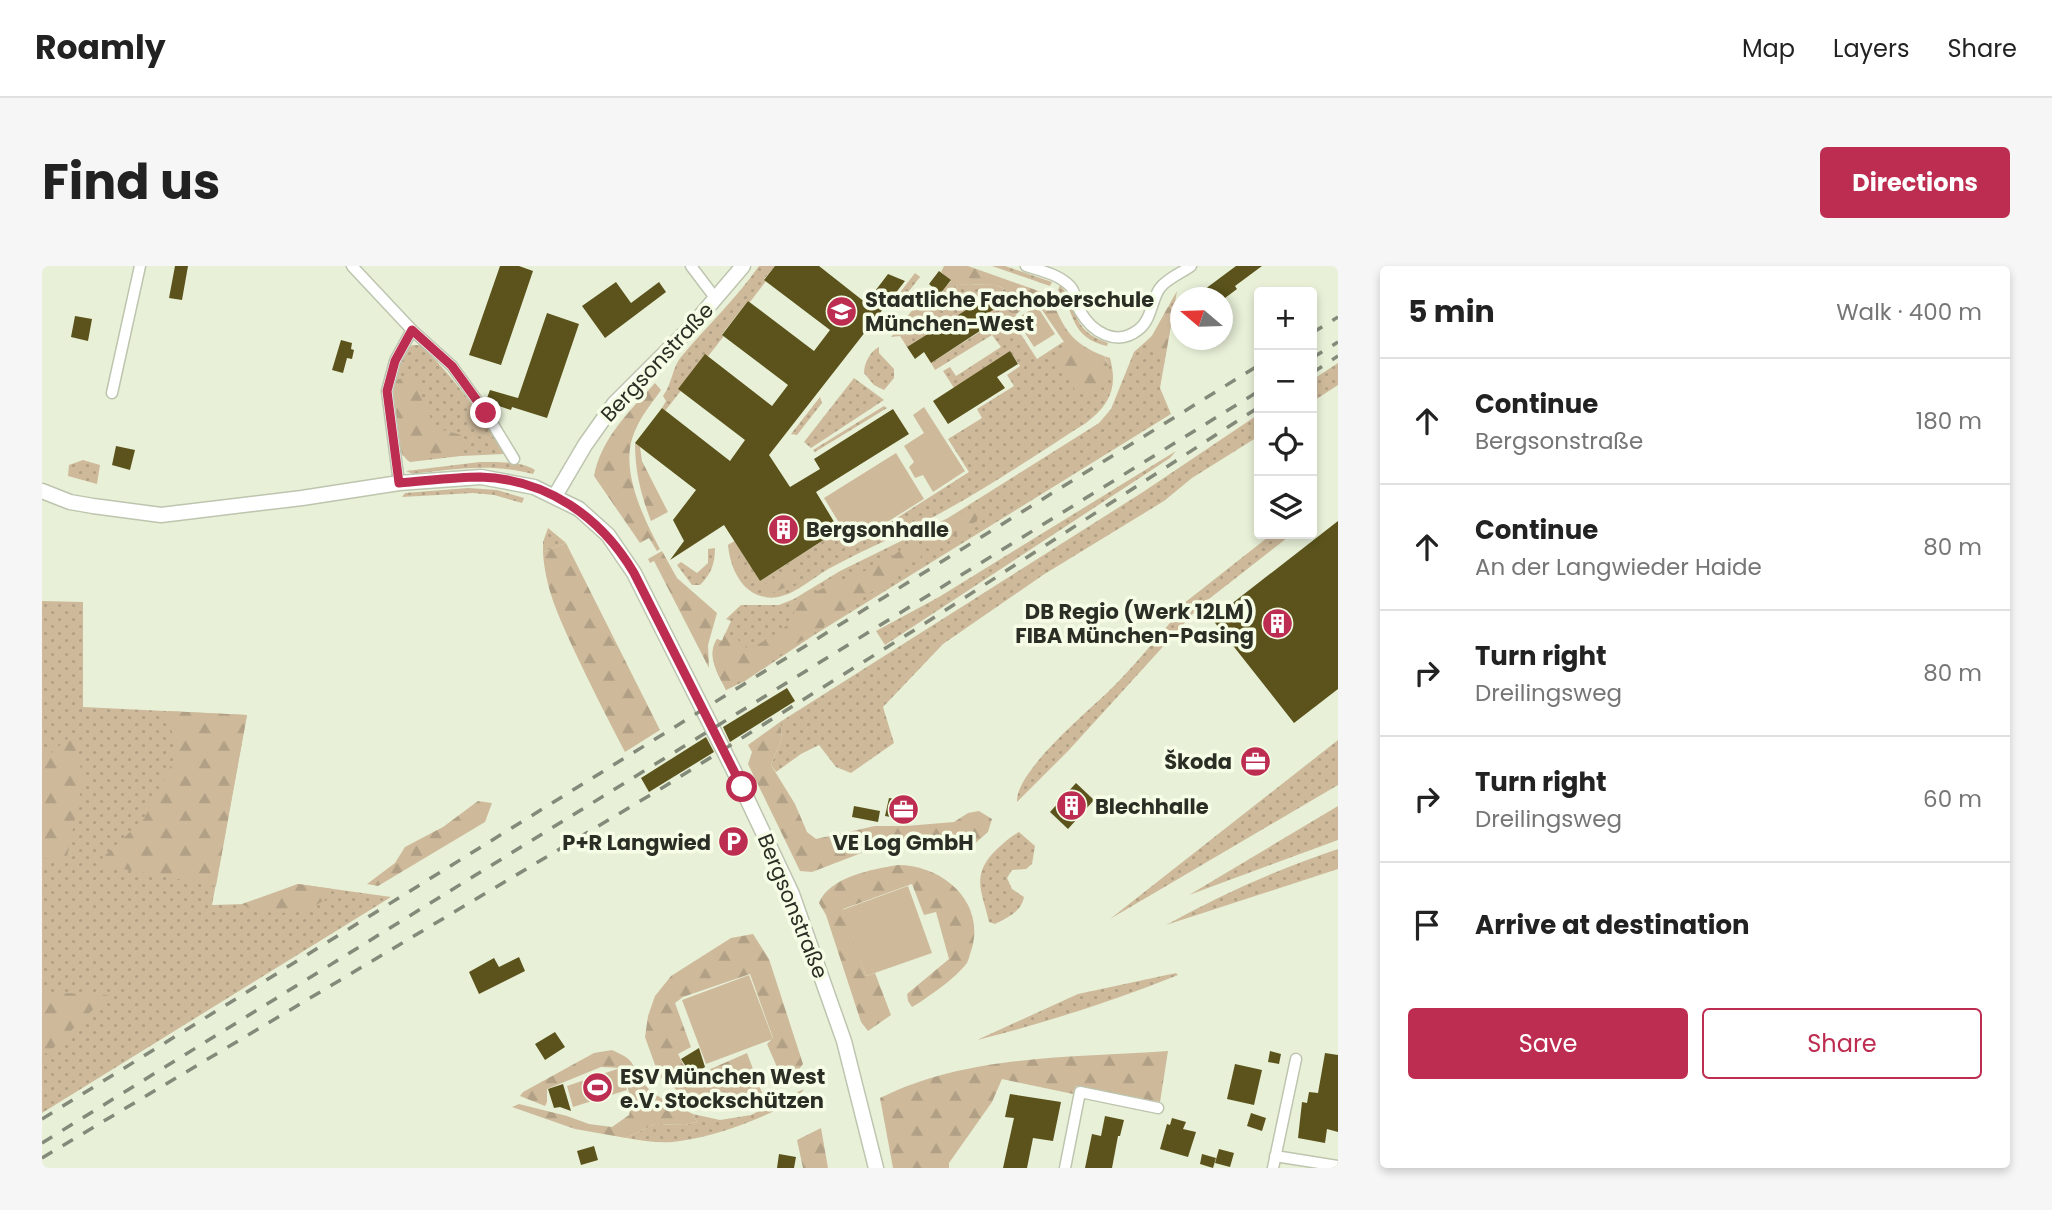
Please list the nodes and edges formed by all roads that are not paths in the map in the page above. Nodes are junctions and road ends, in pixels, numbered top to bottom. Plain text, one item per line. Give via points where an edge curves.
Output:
1 (139, 266) edge
2 (352, 266) edge
3 (691, 266) edge
4 (743, 266) edge
5 (1026, 266) edge
6 (1191, 266) edge
7 (716, 299) junction
8 (412, 330) junction
9 (112, 393) dead end
10 (514, 459) dead end
11 (399, 483) junction
12 (42, 491) edge
13 (555, 496) junction
14 (1296, 1059) dead end
15 (1158, 1108) dead end
16 (1275, 1156) junction
17 (1338, 1166) edge
18 (876, 1168) edge
19 (1065, 1168) edge
20 (1273, 1168) edge

1 - 9 street
2 - 8 street
3 - 7 street
4 - 7 street, Bergsonstraße
5 - 6 street via 1057,276 1073,288 1079,310 1098,332 1114,338 1127,337 1141,328 1160,287
7 - 13 street, Bergsonstraße via 614,404
8 - 10 street via 452,366
8 - 11 street via 395,361 387,391
11 - 12 street via 161,515 70,502
11 - 13 street via 481,477 520,483
13 - 18 street, Bergsonstraße via 597,525 626,560 742,787 792,894 815,957 844,1041
14 - 16 street
15 - 19 street via 1080,1093
16 - 17 street
16 - 20 street

